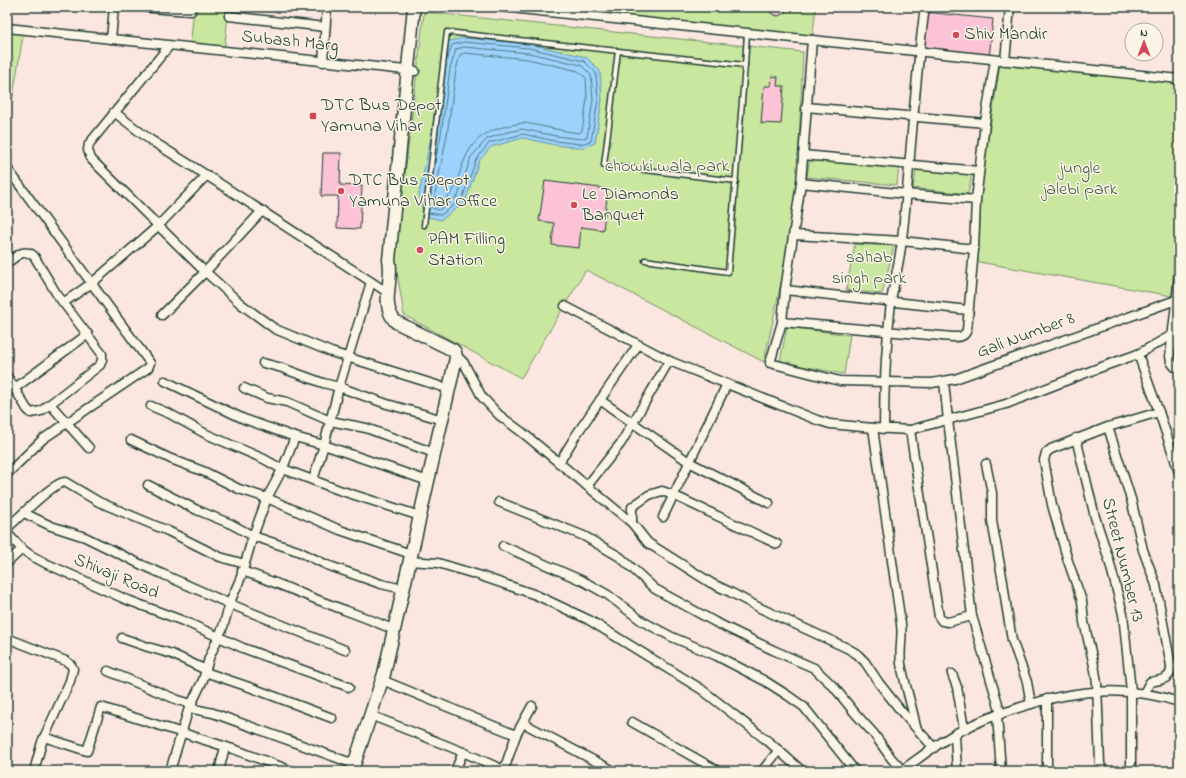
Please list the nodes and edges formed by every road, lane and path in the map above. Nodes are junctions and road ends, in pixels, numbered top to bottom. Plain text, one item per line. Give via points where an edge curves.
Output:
1 (114, 7) edge
2 (144, 7) edge
3 (327, 7) edge
4 (414, 7) edge
5 (420, 7) edge
6 (502, 7) edge
7 (925, 7) edge
8 (1010, 7) edge
9 (191, 11) dead end
10 (229, 16) dead end
11 (325, 27) junction
12 (7, 28) edge
13 (747, 33) junction
14 (112, 39) junction
15 (812, 40) junction
16 (169, 46) junction
17 (618, 51) junction
18 (919, 52) junction
19 (995, 60) junction
20 (1005, 61) junction
21 (323, 62) junction
22 (745, 65) junction
23 (412, 71) junction
24 (1179, 79) edge
25 (806, 107) junction
26 (114, 112) junction
27 (912, 116) junction
28 (985, 124) junction
29 (803, 155) junction
30 (909, 164) junction
31 (8, 168) edge
32 (979, 171) junction
33 (207, 175) junction
34 (736, 181) junction
35 (802, 183) junction
36 (906, 194) junction
37 (976, 200) junction
38 (262, 211) junction
39 (424, 225) dead end
40 (158, 226) junction
41 (794, 235) junction
42 (902, 241) junction
43 (974, 249) junction
44 (645, 260) dead end
45 (7, 263) edge
46 (206, 271) junction
47 (1179, 277) edge
48 (371, 282) junction
49 (92, 283) junction
50 (784, 290) junction
51 (387, 292) junction
52 (1176, 300) junction
53 (892, 302) junction
54 (63, 303) junction
55 (565, 306) dead end
56 (968, 310) junction
57 (162, 315) dead end
58 (782, 322) junction
59 (888, 332) junction
60 (88, 334) junction
61 (1176, 336) edge
62 (638, 345) junction
63 (1138, 354) junction
64 (456, 355) junction
65 (348, 358) junction
66 (669, 361) junction
67 (263, 363) dead end
68 (1179, 367) edge
69 (7, 376) edge
70 (166, 381) dead end
71 (884, 382) junction
72 (944, 382) junction
73 (727, 384) junction
74 (339, 387) junction
75 (15, 388) junction
76 (244, 388) dead end
77 (449, 389) junction
78 (600, 400) junction
79 (50, 404) junction
80 (151, 406) dead end
81 (1159, 412) junction
82 (442, 420) junction
83 (948, 420) junction
84 (330, 421) junction
85 (67, 423) junction
86 (633, 423) junction
87 (1108, 427) junction
88 (873, 428) junction
89 (884, 429) junction
90 (910, 430) junction
91 (295, 437) junction
92 (1076, 438) junction
93 (131, 440) dead end
94 (324, 445) junction
95 (90, 448) dead end
96 (434, 453) junction
97 (690, 462) junction
98 (559, 463) junction
99 (986, 464) dead end
100 (282, 468) junction
101 (1179, 472) edge
102 (7, 474) edge
103 (313, 480) junction
104 (428, 481) junction
105 (148, 485) dead end
106 (587, 486) junction
107 (673, 495) junction
108 (267, 498) junction
109 (499, 502) dead end
110 (769, 503) dead end
111 (24, 513) junction
112 (420, 516) junction
113 (663, 517) dead end
114 (632, 523) junction
115 (7, 528) edge
116 (7, 533) edge
117 (253, 536) junction
118 (777, 544) dead end
119 (503, 546) dead end
120 (22, 548) junction
121 (410, 558) junction
122 (7, 563) edge
123 (244, 568) junction
124 (403, 589) junction
125 (230, 604) junction
126 (972, 616) junction
127 (394, 630) junction
128 (219, 637) junction
129 (7, 638) edge
130 (122, 638) dead end
131 (345, 650) dead end
132 (108, 671) dead end
133 (205, 671) junction
134 (952, 674) dead end
135 (382, 680) junction
136 (349, 687) dead end
137 (1098, 691) junction
138 (1131, 691) junction
139 (1144, 693) junction
140 (1047, 699) junction
141 (1179, 702) edge
142 (1031, 704) junction
143 (190, 706) junction
144 (532, 706) dead end
145 (999, 714) junction
146 (370, 715) junction
147 (332, 718) dead end
148 (632, 722) dead end
149 (523, 723) junction
150 (916, 728) junction
151 (964, 729) junction
152 (181, 733) junction
153 (955, 734) junction
154 (516, 735) junction
155 (44, 737) junction
156 (225, 747) junction
157 (934, 748) junction
158 (779, 750) junction
159 (464, 752) junction
160 (353, 768) edge
161 (715, 770) edge
162 (34, 771) edge
163 (170, 771) edge
164 (219, 771) edge
165 (292, 771) edge
166 (455, 771) edge
167 (505, 771) edge
168 (614, 771) edge
169 (762, 771) edge
170 (802, 771) edge
171 (855, 771) edge
172 (902, 771) edge
173 (957, 771) edge
174 (1001, 771) edge
175 (1047, 771) edge
176 (1103, 771) edge
177 (1132, 771) edge

1 - 14 street
2 - 9 street
3 - 11 street
4 - 23 street
5 - 23 street
6 - 13 street
7 - 18 street
8 - 20 street
10 - 11 street
11 - 21 street
12 - 14 street, Subash Marg
13 - 15 street
13 - 22 lane
14 - 16 street, Subash Marg
15 - 18 street
15 - 25 street
16 - 21 street, Subash Marg
16 - 26 street
17 - 22 lane
17 - 34 lane via 604,165
17 - 39 lane via 447,32
18 - 19 street
18 - 27 street
19 - 20 street
19 - 28 street
20 - 24 street
21 - 23 street, Subash Marg
22 - 34 lane
23 - 51 street via 394,262 390,267
25 - 27 street
25 - 29 street
26 - 33 street via 148,139
26 - 40 street via 89,144 88,154
27 - 28 street
27 - 30 street
28 - 32 street
29 - 30 street
29 - 35 street
30 - 32 street
30 - 36 street
31 - 49 street
32 - 37 street
33 - 38 street
33 - 40 street
34 - 44 lane via 728,272
35 - 36 street
35 - 41 street
36 - 37 street
36 - 42 street
37 - 43 street
38 - 46 street
38 - 48 street
40 - 46 street
40 - 49 street
41 - 42 street
41 - 50 street
42 - 43 street
42 - 53 street
43 - 56 street
45 - 54 street via 25,252 30,252
46 - 57 street
46 - 65 street via 241,304 275,329
47 - 52 street
48 - 51 street
48 - 65 street
49 - 54 street
49 - 85 street via 150,366
50 - 53 street
50 - 58 street
51 - 64 street via 390,313 396,322 453,350
52 - 61 street
52 - 72 street, Gali Number 8
53 - 56 street
53 - 59 street
54 - 60 street
55 - 62 street
56 - 59 street via 967,330 965,335 960,337
58 - 59 street
58 - 71 street, Gali Number 8 via 770,363 840,381
59 - 71 street
60 - 75 street
60 - 79 street via 102,354 100,365
61 - 63 street
61 - 68 street via 1170,356 1175,367
62 - 66 street
62 - 78 street
63 - 81 street
63 - 83 street via 1006,404
64 - 77 street
64 - 98 street via 464,363 482,397 499,416
65 - 74 street
65 - 77 street
66 - 73 street
66 - 86 street
67 - 74 street
69 - 75 street
70 - 91 street via 244,419
71 - 72 street, Gali Number 8
71 - 89 street
72 - 83 street
73 - 88 street via 816,420 830,424
73 - 97 street
74 - 82 street
74 - 84 street
75 - 79 street via 31,413 41,411
76 - 84 street via 267,398 287,402
77 - 82 street
78 - 86 street
78 - 98 street
79 - 85 street
80 - 100 street
81 - 87 street
81 - 101 street
82 - 96 street
83 - 90 street
83 - 126 street
84 - 94 street
84 - 96 street via 366,428
85 - 95 street
85 - 102 street via 44,439
86 - 97 street
86 - 106 street via 621,443
87 - 92 street
87 - 139 street via 1131,499 1143,550 1156,585 1171,666 1170,676 1150,682
88 - 89 street
88 - 150 street via 900,616 901,663
89 - 90 street
90 - 126 street via 939,618 948,622
91 - 94 street
91 - 100 street
92 - 137 street via 1051,449 1046,453 1044,460 1052,504 1082,601
92 - 138 street, Street Number 13 via 1122,614
93 - 108 street
94 - 103 street
94 - 104 street
96 - 104 street
97 - 107 street
97 - 110 street
98 - 106 street
99 - 142 street via 992,493 992,521 1012,640 1027,682
100 - 103 street
100 - 108 street
103 - 112 street
104 - 112 street
105 - 117 street
106 - 114 street
107 - 113 street
107 - 114 street via 662,491 649,495 632,507
107 - 118 street
108 - 117 street
108 - 121 street
109 - 172 street via 584,536 620,557 655,589 715,622 814,668 874,734
111 - 115 street
111 - 123 street via 50,489 65,482 99,502 168,531
111 - 125 street via 51,526 85,537 142,566
112 - 121 street
114 - 150 street via 648,543 710,583 857,654
116 - 120 street, Shivaji Road
117 - 123 street
117 - 124 street via 381,584
119 - 171 street via 584,581 642,620 717,656 787,695 804,707
120 - 122 street
120 - 128 street, Shivaji Road via 45,563 84,581
121 - 124 street
121 - 158 street via 478,574 536,595 589,620 701,689
123 - 125 street
123 - 127 street
124 - 127 street
125 - 128 street
125 - 131 street
126 - 145 street
127 - 135 street
128 - 133 street
128 - 136 street, Shivaji Road
129 - 155 street via 66,661 73,669
130 - 133 street via 172,654
132 - 143 street
133 - 143 street
133 - 147 street
134 - 151 street via 957,687
135 - 146 street
135 - 154 street
137 - 138 street
137 - 140 street
137 - 176 street via 1100,764
138 - 139 street
138 - 177 street, Street Number 13
139 - 141 street
140 - 142 street
140 - 175 street
142 - 145 street
143 - 152 street
143 - 160 street
144 - 149 street
145 - 151 street
145 - 174 street
146 - 159 street
146 - 160 street
148 - 161 street
149 - 154 street
149 - 168 street
150 - 157 street
151 - 153 street
152 - 155 street via 101,707 87,751
152 - 156 street
152 - 163 street
153 - 157 street
153 - 173 street
154 - 167 street
155 - 162 street
156 - 164 street
156 - 165 street
157 - 172 street
158 - 169 street
158 - 170 street
159 - 166 street
159 - 167 street

